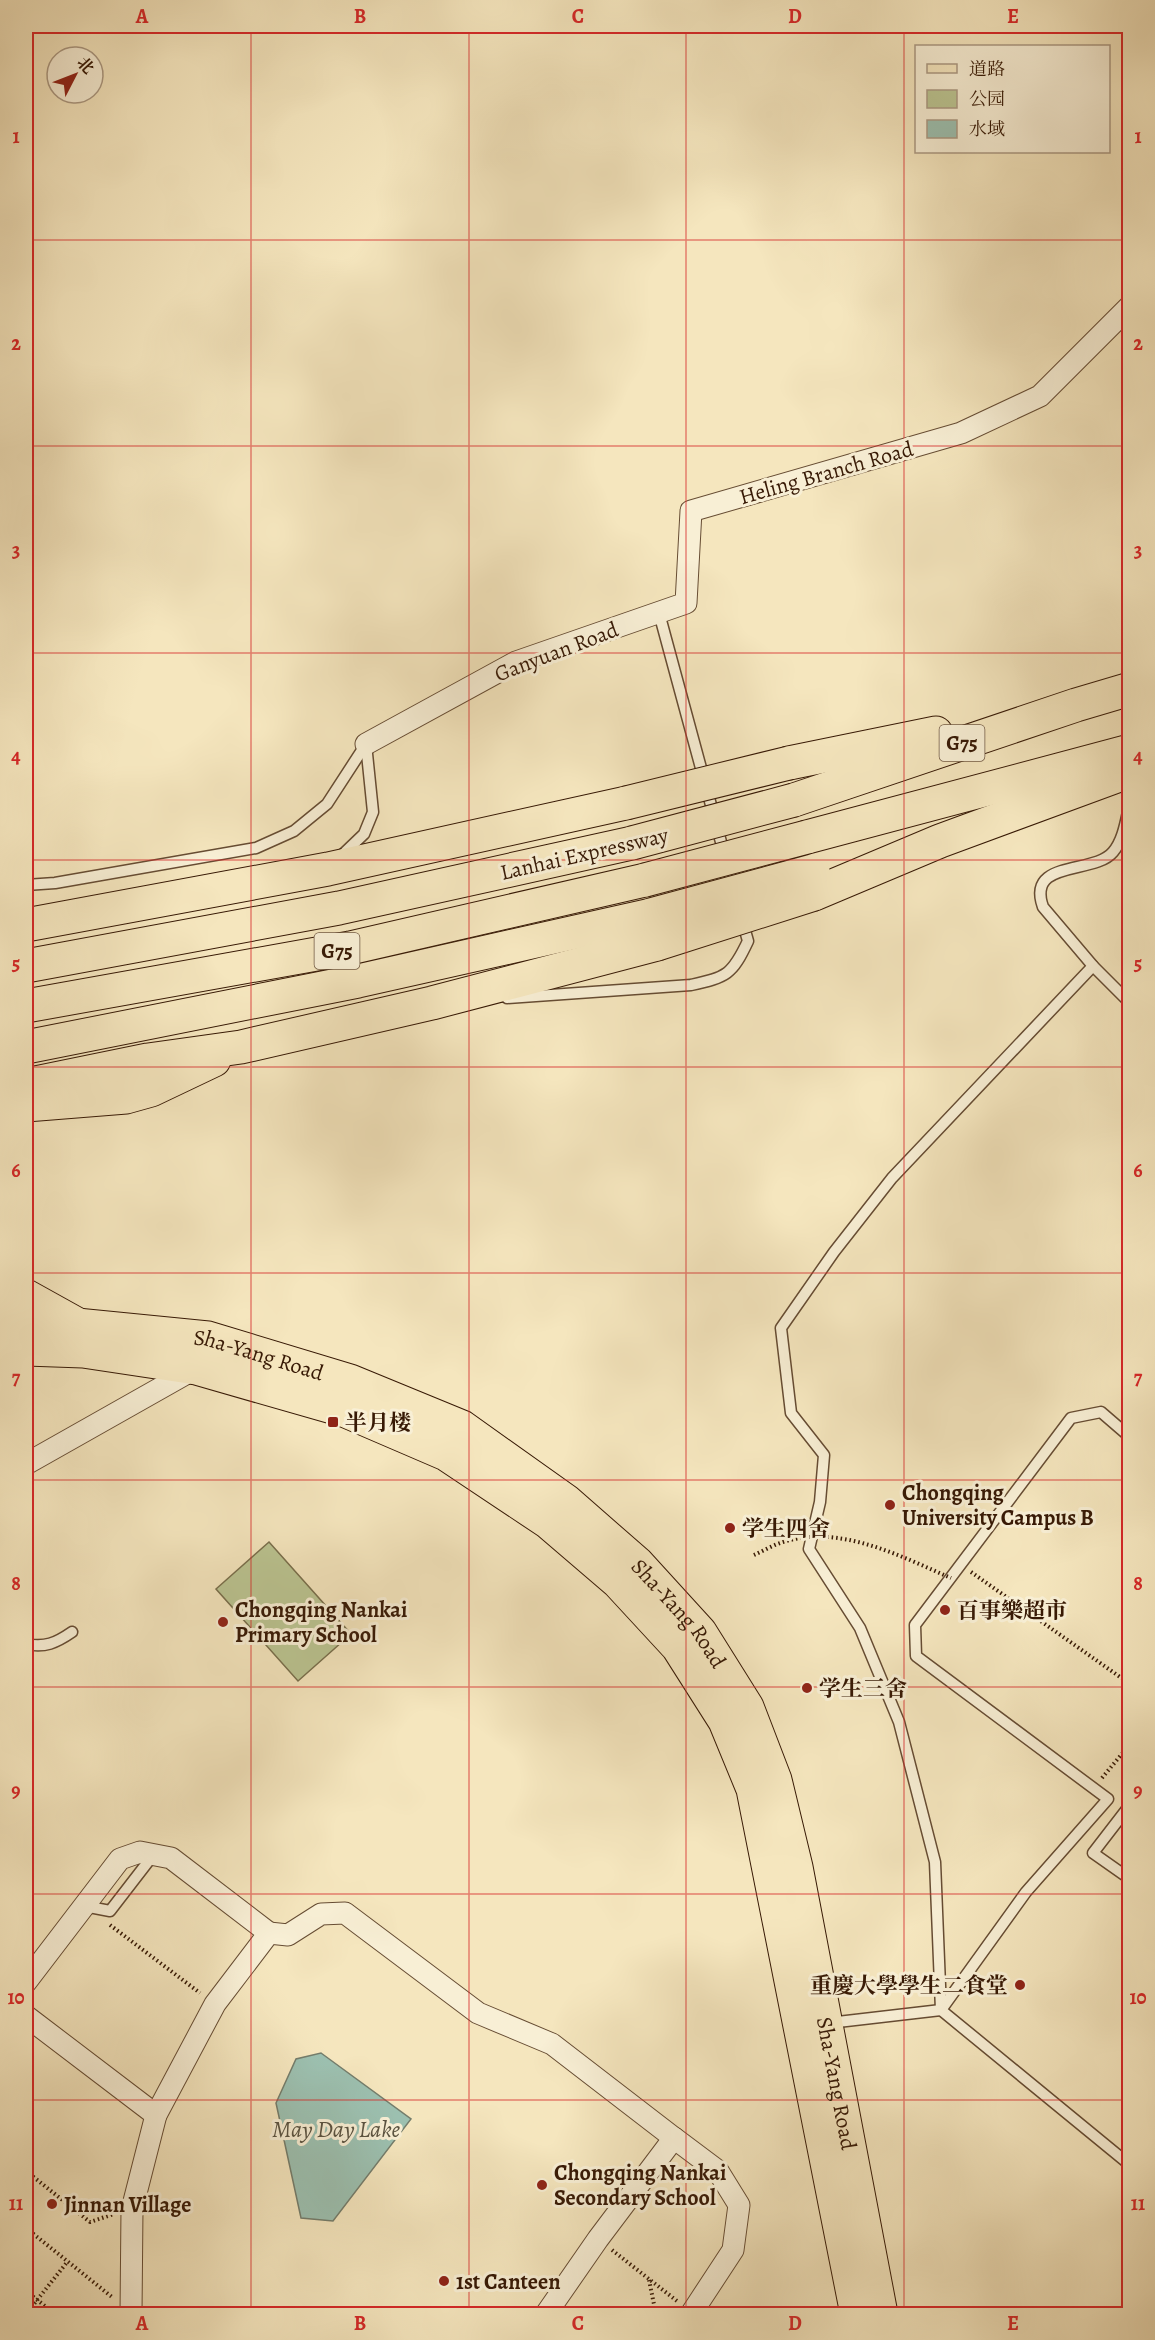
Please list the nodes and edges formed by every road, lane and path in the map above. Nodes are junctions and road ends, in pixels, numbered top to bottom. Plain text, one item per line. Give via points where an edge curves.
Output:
1 (1130, 306) edge
2 (686, 603) joint
3 (659, 613) junction
4 (1130, 689) edge
5 (1076, 705) junction
6 (366, 744) junction
7 (1130, 751) edge
8 (1130, 771) edge
9 (1130, 802) edge
10 (328, 869) junction
11 (26, 885) edge
12 (26, 925) edge
13 (654, 930) junction
14 (26, 966) edge
15 (1093, 966) junction
16 (1130, 1003) edge
17 (432, 1004) junction
18 (26, 1006) edge
19 (26, 1047) edge
20 (241, 1047) junction
21 (26, 1085) edge
22 (26, 1106) edge
23 (26, 1296) edge
24 (26, 1320) edge
25 (80, 1326) junction
26 (26, 1349) edge
27 (196, 1368) junction
28 (1130, 1437) edge
29 (26, 1464) edge
30 (754, 1555) dead end
31 (961, 1565) junction
32 (951, 1578) junction
33 (72, 1632) dead end
34 (26, 1644) edge
35 (1130, 1684) edge
36 (1130, 1744) edge
37 (1094, 1788) junction
38 (1130, 1805) edge
39 (1130, 1879) edge
40 (84, 1906) junction
41 (269, 1933) junction
42 (26, 1982) edge
43 (216, 2004) junction
44 (941, 2010) junction
45 (26, 2016) edge
46 (825, 2024) junction
47 (156, 2115) junction
48 (674, 2138) junction
49 (1130, 2165) edge
50 (26, 2171) edge
51 (132, 2209) junction
52 (26, 2228) edge
53 (598, 2239) junction
54 (68, 2261) junction
55 (649, 2279) junction
56 (26, 2291) edge
57 (38, 2300) junction
58 (131, 2313) edge
59 (691, 2313) edge
60 (26, 2314) edge
61 (55, 2314) edge
62 (546, 2314) edge
63 (656, 2314) edge
64 (857, 2314) edge
65 (881, 2314) edge

1 - 2 street, Heling Branch Road via 1040,396 961,433 691,511
2 - 3 street, Ganyuan Road
3 - 6 street, Ganyuan Road via 516,662
3 - 17 lane via 748,941 737,965 717,979 691,985
4 - 5 main road, Lanhai Expressway / G75
5 - 10 main road, bridge via 789,764
5 - 14 main road, Lanhai Expressway / G75, bridge via 794,800 632,843 339,908
6 - 10 lane via 373,812 364,834
6 - 11 lane via 327,804 294,831 256,848
7 - 18 main road, Lanhai Expressway / G75, bridge via 645,880 350,948
8 - 13 main road, bridge via 940,841
9 - 15 lane via 1113,853 1053,874 1041,886 1043,907
10 - 12 main road
13 - 17 main road
13 - 19 main road via 358,981
15 - 16 lane
15 - 44 lane via 892,1178 781,1328 791,1413 824,1455 820,1502 809,1549 860,1628 899,1722 935,1862
17 - 20 main road
20 - 21 main road via 148,1060
20 - 22 main road via 151,1090 126,1097
23 - 25 main road
24 - 25 main road, Sha-Yang Road
25 - 46 main road, Sha-Yang Road via 208,1338 350,1381 462,1427 566,1501 638,1564 700,1632 747,1707 775,1780 796,1867
26 - 27 main road, Sha-Yang Road via 83,1351
27 - 29 street
27 - 64 main road, Sha-Yang Road via 346,1411 446,1454 548,1522 618,1582 678,1647 725,1721 753,1789
28 - 31 lane via 1101,1412 1071,1418
30 - 32 path, bridge via 785,1541 830,1536 882,1548
31 - 32 lane
31 - 35 path
32 - 37 lane via 915,1625 916,1656
33 - 34 lane via 54,1645
36 - 37 path
37 - 44 lane via 1108,1799 1026,1892
38 - 39 lane via 1093,1853
40 - 41 street via 120,1859 140,1852 155,1853 171,1858
40 - 42 street
40 - 43 path
41 - 43 street
41 - 48 street via 288,1935 321,1914 345,1913 478,2013 552,2044
43 - 47 street
44 - 46 lane
44 - 49 lane
45 - 47 street
46 - 65 main road, Sha-Yang Road
47 - 51 street
48 - 53 street
48 - 59 street via 718,2171 739,2205 733,2250
50 - 51 path via 90,2222
51 - 58 street
52 - 54 path
53 - 55 path
53 - 62 street
54 - 57 path
54 - 58 path
55 - 59 path
55 - 63 path
56 - 57 path
57 - 60 path
57 - 61 path

